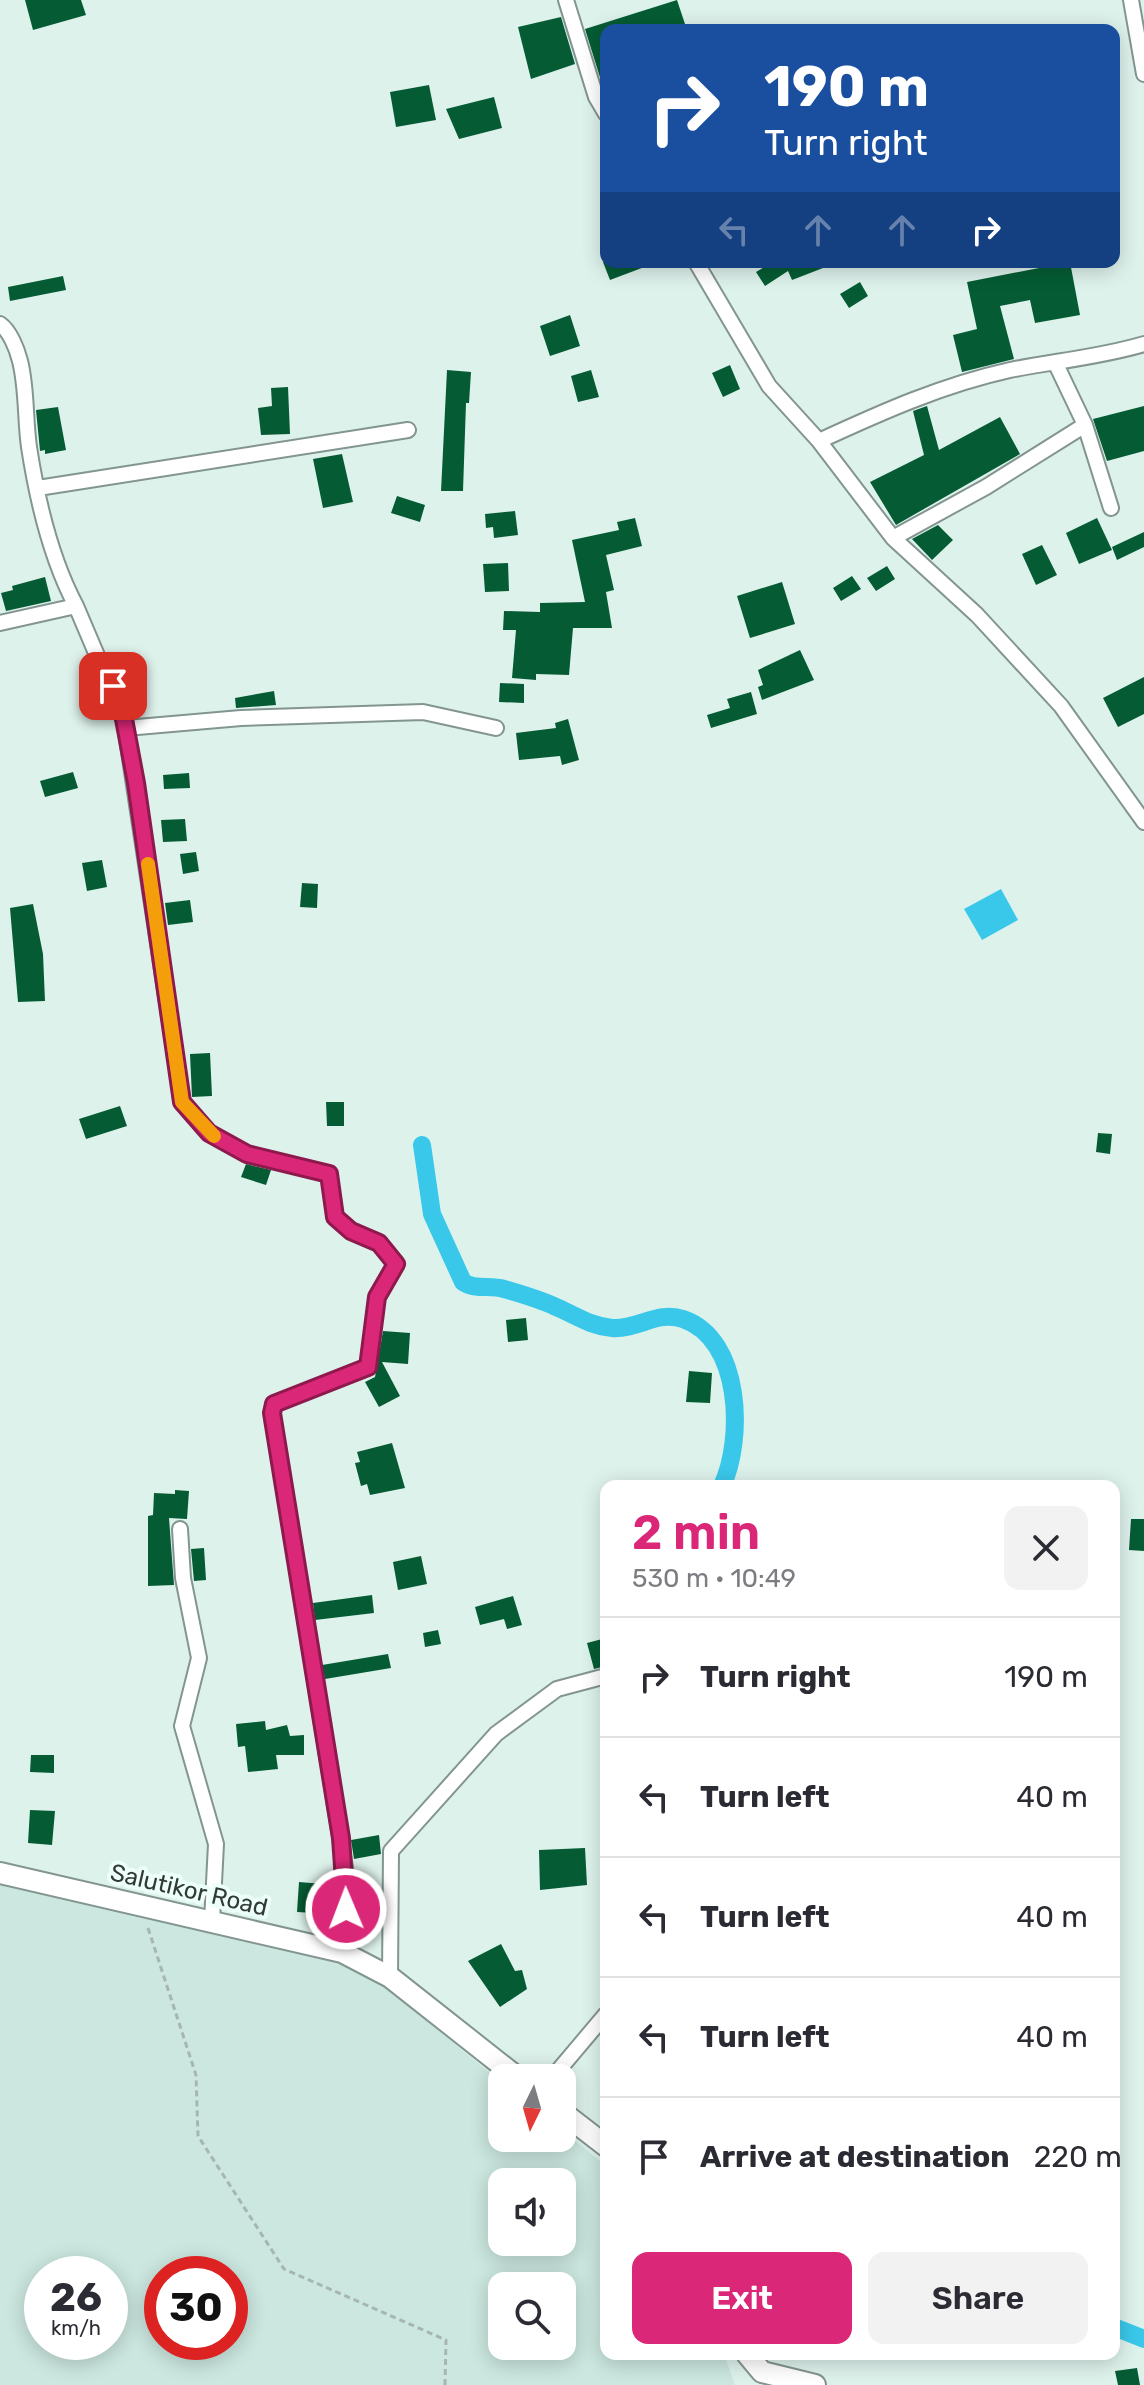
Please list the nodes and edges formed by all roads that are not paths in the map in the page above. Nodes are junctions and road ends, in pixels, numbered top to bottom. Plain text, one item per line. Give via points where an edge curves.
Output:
1 (566, 0) edge
2 (1131, 0) edge
3 (1144, 74) edge
4 (600, 104) edge
5 (700, 268) edge
6 (0, 324) edge
7 (1144, 344) edge
8 (1055, 362) junction
9 (1085, 425) junction
10 (408, 430) dead end
11 (819, 441) junction
12 (38, 488) junction
13 (1111, 508) dead end
14 (893, 538) junction
15 (76, 606) junction
16 (0, 623) edge
17 (126, 728) junction
18 (496, 728) dead end
19 (1144, 822) edge
20 (180, 1529) dead end
21 (600, 1678) edge
22 (0, 1873) edge
23 (212, 1921) junction
24 (342, 1952) junction
25 (390, 1977) junction
26 (600, 2021) edge
27 (500, 2064) edge
28 (564, 2064) edge
29 (576, 2123) edge
30 (600, 2141) edge
31 (752, 2360) edge
32 (815, 2385) edge

1 - 4 street
2 - 3 street
5 - 11 street via 769,386
6 - 12 street via 7,328 20,361
7 - 8 street
8 - 9 street
8 - 11 street via 945,387
9 - 13 street
9 - 14 street
10 - 12 street
11 - 14 street
12 - 15 street via 63,580
14 - 19 street via 977,615 1061,706
15 - 16 street
15 - 17 street
17 - 18 street via 423,712
17 - 24 street via 182,1102 209,1133 247,1154 329,1174 335,1217 379,1243 396,1264 377,1297 368,1367 274,1404 272,1413 346,1874
20 - 23 street via 183,1578 199,1658 182,1726 216,1844
21 - 25 street via 557,1689 496,1734 391,1851
22 - 23 main road, Salutikor Road
23 - 24 main road, Salutikor Road
24 - 25 main road, Salutikor Road
25 - 27 main road, Salutikor Road
26 - 28 street
29 - 30 main road
31 - 32 main road via 762,2372

